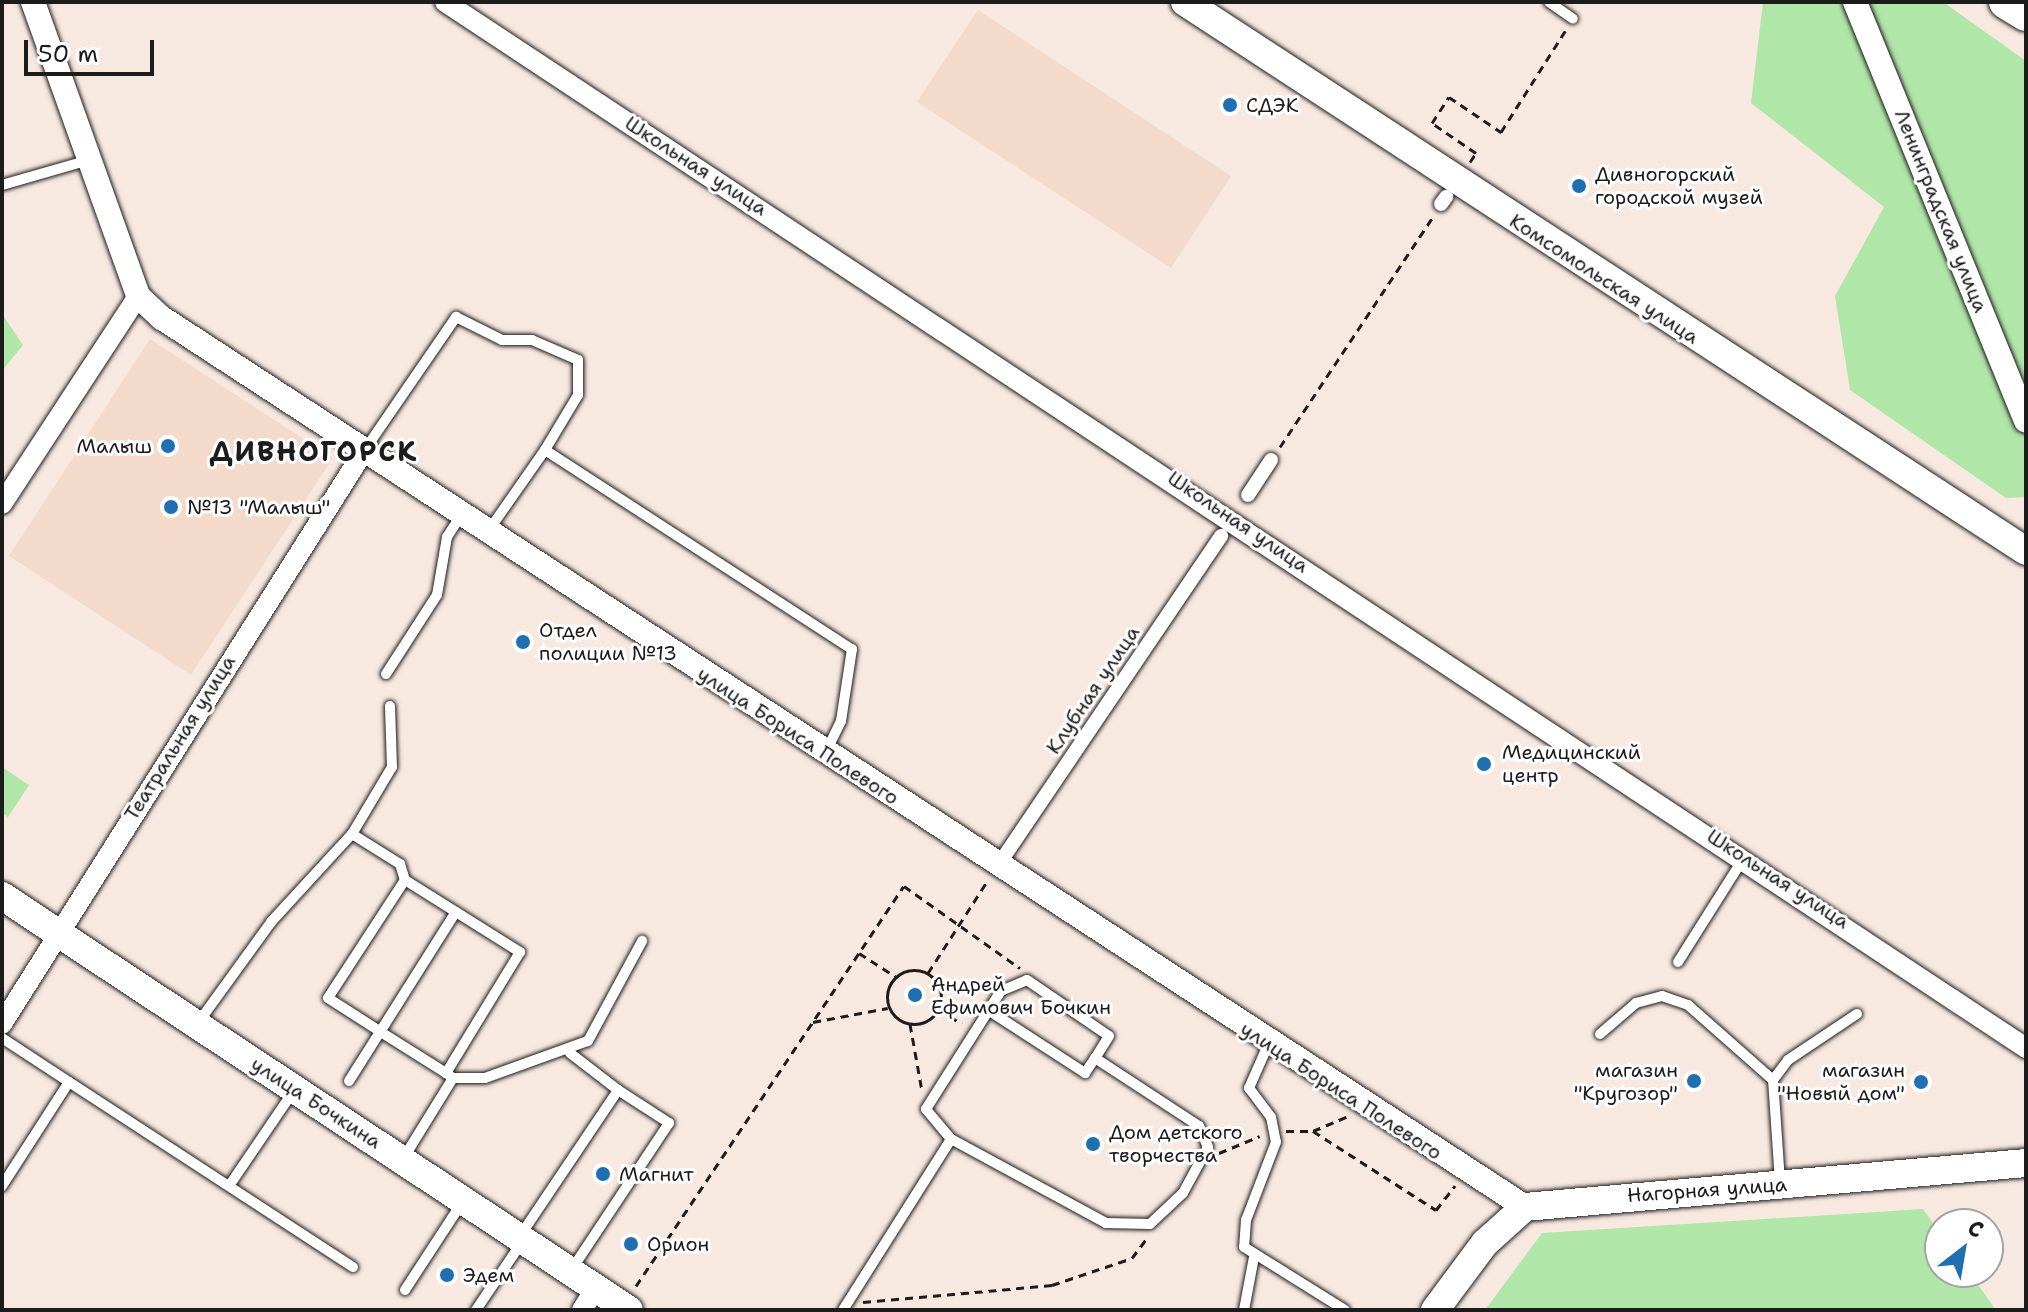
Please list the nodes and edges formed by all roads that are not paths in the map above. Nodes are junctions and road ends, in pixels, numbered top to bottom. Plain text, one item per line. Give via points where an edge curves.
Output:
1 (33, 2) edge
2 (445, 2) edge
3 (1185, 2) edge
4 (1549, 2) edge
5 (1855, 2) edge
6 (2006, 2) edge
7 (2026, 14) edge
8 (1573, 19) road end
9 (91, 160) junction
10 (2, 185) edge
11 (138, 296) junction
12 (2026, 420) edge
13 (545, 450) junction
14 (364, 451) junction
15 (1271, 460) road end
16 (1248, 495) dead end
17 (2, 504) edge
18 (462, 514) junction
19 (488, 531) junction
20 (1221, 536) dead end
21 (2026, 551) edge
22 (386, 674) dead end
23 (390, 706) dead end
24 (825, 754) junction
25 (352, 834) junction
26 (1745, 857) junction
27 (997, 867) junction
28 (405, 880) junction
29 (2, 896) edge
30 (456, 912) junction
31 (57, 933) junction
32 (642, 941) dead end
33 (1678, 962) dead end
34 (988, 1010) junction
35 (1857, 1014) dead end
36 (2, 1024) edge
37 (197, 1025) junction
38 (381, 1032) junction
39 (1600, 1034) dead end
40 (2, 1038) edge
41 (1268, 1045) junction
42 (2026, 1048) edge
43 (570, 1053) junction
44 (1095, 1058) junction
45 (449, 1076) junction
46 (1773, 1080) junction
47 (349, 1081) dead end
48 (69, 1082) junction
49 (295, 1090) junction
50 (618, 1090) junction
51 (951, 1139) junction
52 (402, 1160) junction
53 (2026, 1163) edge
54 (2, 1186) edge
55 (229, 1186) junction
56 (1780, 1186) junction
57 (464, 1201) junction
58 (1525, 1207) junction
59 (521, 1239) junction
60 (1254, 1257) junction
61 (353, 1267) dead end
62 (571, 1272) junction
63 (405, 1290) dead end
64 (589, 1299) edge
65 (845, 1306) edge
66 (626, 1308) edge
67 (476, 1310) edge
68 (1244, 1310) edge
69 (1345, 1310) edge
70 (1435, 1310) edge

1 - 9 street
2 - 26 street, Школьная улица
3 - 21 main road, Комсомольская улица
4 - 8 lane
5 - 12 street, Ленинградская улица
6 - 7 highway
9 - 10 lane
9 - 11 street
11 - 14 street, улица Бориса Полевого
11 - 17 street
13 - 14 lane via 578,395 578,360 532,340 502,340 456,317
13 - 19 lane
13 - 24 lane via 852,649 841,721
14 - 18 street, улица Бориса Полевого
14 - 31 street, Театральная улица
15 - 16 street
18 - 19 street, улица Бориса Полевого
18 - 22 lane via 447,537 437,595
19 - 24 street, улица Бориса Полевого
20 - 27 street, Клубная улица
23 - 25 lane via 392,767
24 - 27 street, улица Бориса Полевого
25 - 28 lane via 400,864
25 - 37 lane via 261,934
26 - 33 lane
26 - 42 street, Школьная улица
27 - 41 street, улица Бориса Полевого
28 - 30 lane
28 - 38 lane via 328,998
29 - 31 main road, улица Бочкина
30 - 38 lane
30 - 45 lane via 520,952
31 - 36 street, Театральная улица
31 - 37 main road, улица Бочкина
32 - 43 lane via 601,1026
34 - 44 lane via 1085,1073
34 - 44 lane via 1001,991 1027,980 1109,1036
34 - 51 lane via 926,1109
35 - 46 lane via 1788,1060
37 - 49 main road, улица Бочкина
38 - 45 lane
38 - 47 lane
39 - 46 lane via 1636,1003 1662,996 1688,1005
40 - 48 lane
41 - 58 street, улица Бориса Полевого
41 - 60 lane via 1249,1088 1275,1130 1272,1162 1246,1220 1244,1247
43 - 45 lane via 485,1078
43 - 50 lane
44 - 51 lane via 1199,1126 1208,1147 1150,1224 1106,1223
45 - 52 lane
46 - 56 lane
48 - 54 lane
48 - 55 lane
49 - 52 main road, улица Бочкина
49 - 55 lane
50 - 59 lane
50 - 62 lane via 669,1123
51 - 65 lane
52 - 57 main road, улица Бочкина
53 - 56 main road, Нагорная улица
55 - 61 lane
56 - 58 main road, Нагорная улица
57 - 59 main road, улица Бочкина
57 - 63 lane
58 - 70 main road via 1485,1243
59 - 62 main road, улица Бочкина
59 - 67 lane
60 - 68 lane
60 - 69 lane
62 - 64 main road, улица Бочкина
64 - 66 main road, улица Бочкина

